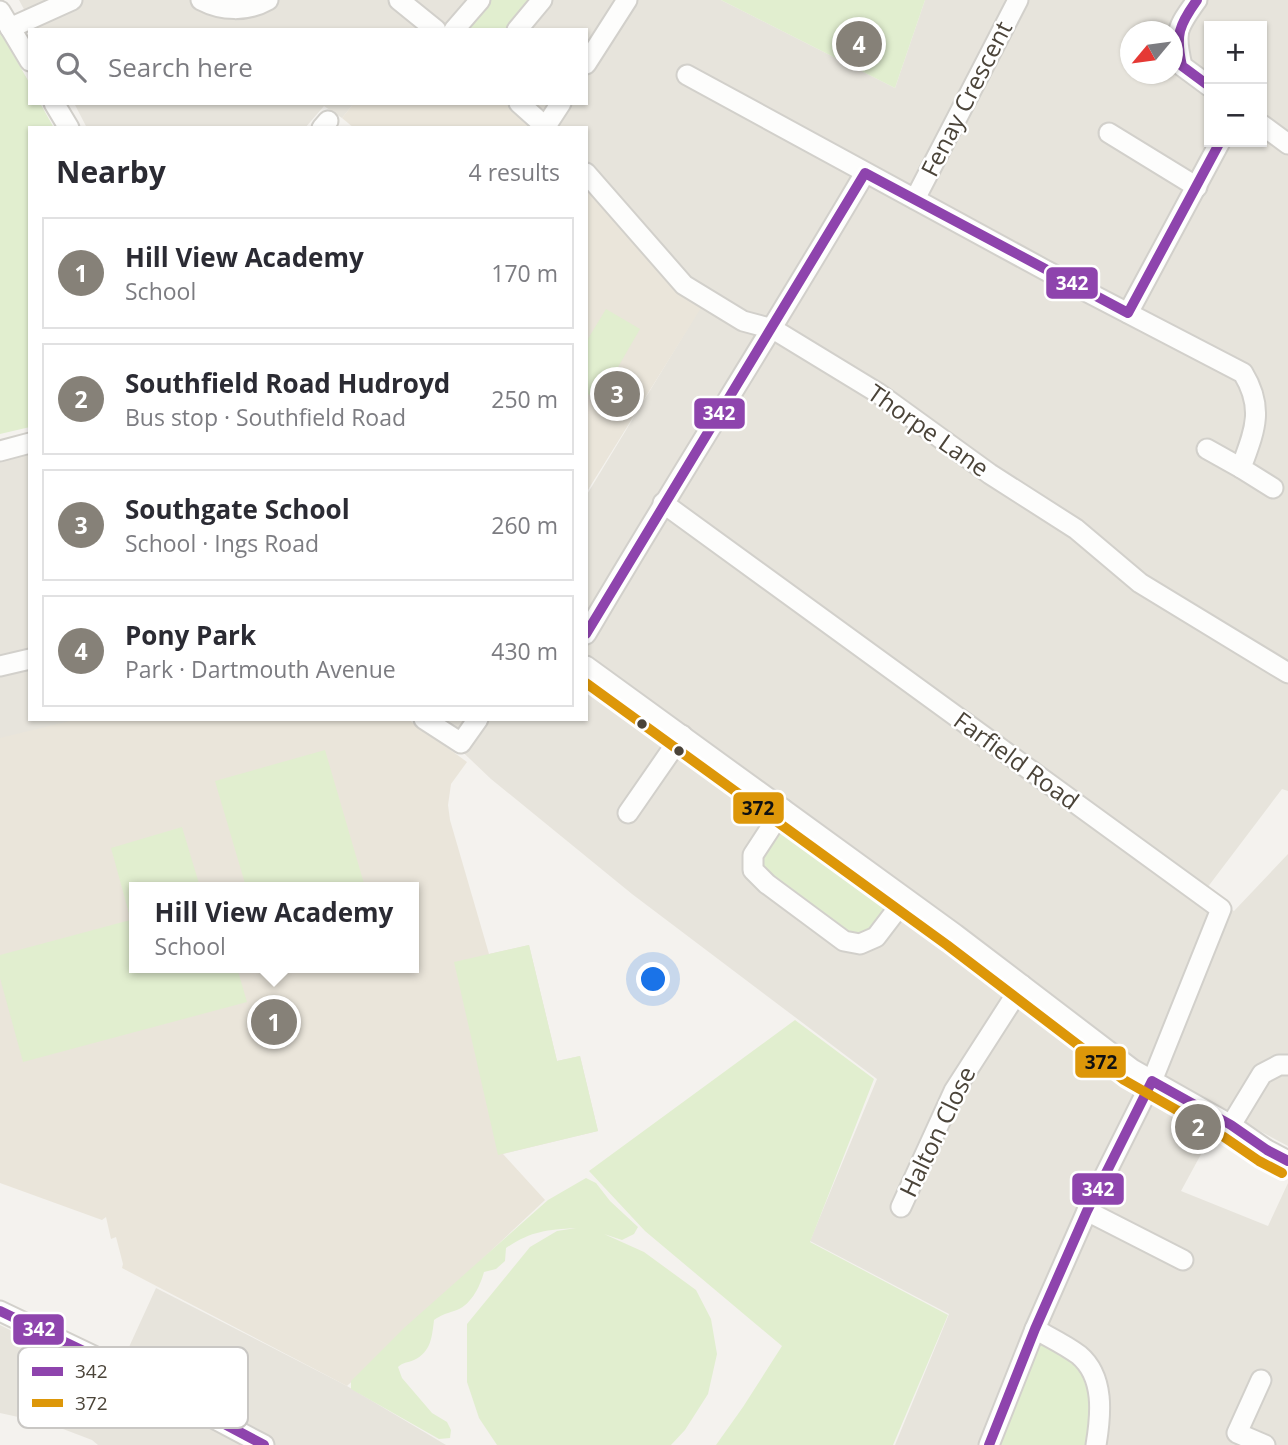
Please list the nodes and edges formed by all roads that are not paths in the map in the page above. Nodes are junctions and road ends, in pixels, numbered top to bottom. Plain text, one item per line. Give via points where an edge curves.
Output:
1 (72, 0) edge
2 (201, 0) edge
3 (268, 0) edge
4 (399, 0) edge
5 (480, 0) edge
6 (542, 0) edge
7 (627, 0) edge
8 (1018, 0) edge
9 (1197, 0) edge
10 (0, 11) edge
11 (10, 28) junction
12 (434, 28) edge
13 (456, 28) edge
14 (519, 28) edge
15 (28, 58) edge
16 (588, 61) edge
17 (687, 75) dead end
18 (1206, 84) edge
19 (55, 105) edge
20 (521, 105) edge
21 (560, 105) edge
22 (68, 126) edge
23 (546, 126) edge
24 (548, 126) edge
25 (1267, 129) edge
26 (1110, 134) dead end
27 (1288, 144) edge
28 (1217, 147) edge
29 (865, 173) junction
30 (588, 175) edge
31 (1197, 187) junction
32 (915, 198) junction
33 (1128, 313) junction
34 (772, 329) junction
35 (28, 444) edge
36 (1207, 449) dead end
37 (0, 451) edge
38 (1241, 468) junction
39 (1273, 488) dead end
40 (663, 503) junction
41 (588, 631) edge
42 (28, 659) edge
43 (0, 666) edge
44 (588, 667) edge
45 (1288, 673) edge
46 (427, 721) edge
47 (477, 721) edge
48 (682, 735) junction
49 (783, 809) junction
50 (628, 813) dead end
51 (905, 899) junction
52 (1022, 985) junction
53 (1288, 1065) edge
54 (1152, 1081) junction
55 (1231, 1125) junction
56 (1288, 1161) edge
57 (901, 1207) dead end
58 (1087, 1211) junction
59 (1183, 1259) dead end
60 (0, 1311) edge
61 (1035, 1329) junction
62 (75, 1347) edge
63 (1261, 1380) dead end
64 (232, 1428) edge
65 (1234, 1439) edge
66 (264, 1445) edge
67 (989, 1445) edge
68 (1096, 1445) edge
69 (1265, 1445) edge

1 - 11 street
2 - 3 street via 225,9 245,9
4 - 12 street
5 - 13 street
6 - 14 street
7 - 16 street
8 - 32 street, Fenay Crescent
9 - 18 street via 1179,25 1177,43 1182,66
10 - 11 street
11 - 15 street
17 - 29 street
19 - 22 street
20 - 23 street
21 - 24 street
25 - 27 street
26 - 31 street
28 - 31 street
29 - 32 street
29 - 34 street
30 - 34 street, Thorpe Lane via 684,285 743,321
31 - 33 street
32 - 33 street
33 - 38 street via 1243,373 1252,388 1256,417
34 - 40 street
34 - 45 street, Thorpe Lane via 878,393 1076,529 1140,583
35 - 37 street
36 - 38 street
38 - 39 street
40 - 41 street
40 - 54 street, Farfield Road via 1221,909
42 - 43 street
44 - 48 street
46 - 47 street via 461,743
48 - 49 street
48 - 50 street
49 - 51 street
49 - 51 street via 753,855 753,870 844,941 860,944 876,937
51 - 52 street
52 - 54 street
52 - 57 street, Halton Close via 954,1091
53 - 55 street via 1262,1074
54 - 55 street
54 - 58 street
55 - 56 street
58 - 59 street
58 - 61 street
60 - 62 street
61 - 67 street
61 - 68 street via 1080,1356 1097,1381 1101,1415
63 - 65 street
64 - 66 street
65 - 69 street

